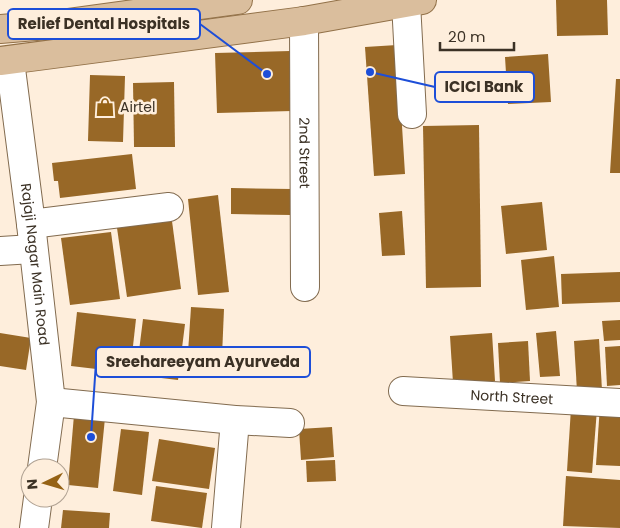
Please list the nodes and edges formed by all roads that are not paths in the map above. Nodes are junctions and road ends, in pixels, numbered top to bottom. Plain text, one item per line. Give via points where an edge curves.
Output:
1 (238, 0) edge
2 (414, 2) edge
3 (304, 21) junction
4 (0, 29) edge
5 (5, 61) edge
6 (412, 114) dead end
7 (169, 207) dead end
8 (32, 237) junction
9 (0, 251) edge
10 (305, 287) dead end
11 (403, 391) dead end
12 (51, 402) junction
13 (620, 403) edge
14 (235, 420) junction
15 (290, 423) dead end
16 (43, 458) edge
17 (37, 508) edge
18 (34, 528) edge
19 (226, 528) edge

1 - 4 main road
2 - 3 main road
2 - 6 street
3 - 5 main road
3 - 10 street, 2nd Street
5 - 8 street, Rajaji Nagar Main Road
7 - 8 street
8 - 9 street
8 - 12 street, Rajaji Nagar Main Road
11 - 13 street, North Street
12 - 14 street
12 - 16 street, Rajaji Nagar Main Road
14 - 15 street
14 - 19 street
17 - 18 street

